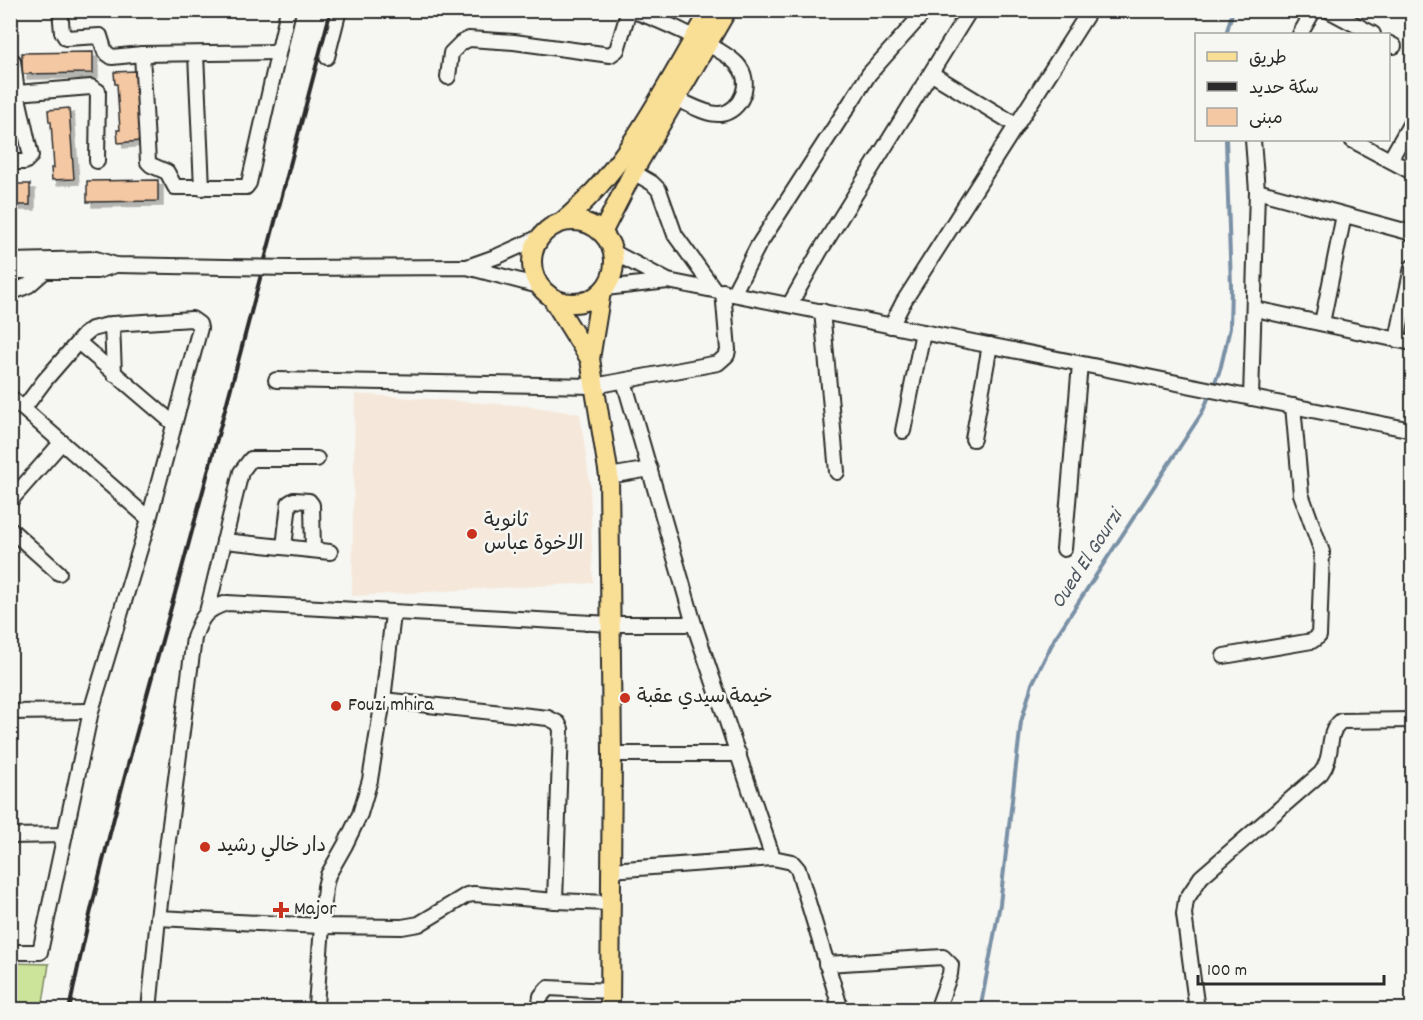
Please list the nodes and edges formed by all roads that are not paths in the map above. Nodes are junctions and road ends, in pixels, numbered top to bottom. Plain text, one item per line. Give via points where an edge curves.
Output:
1 (60, 10) edge
2 (288, 10) edge
3 (339, 10) edge
4 (711, 10) edge
5 (727, 10) edge
6 (926, 10) edge
7 (970, 10) edge
8 (1090, 10) edge
9 (1314, 10) edge
10 (1328, 10) edge
11 (635, 11) edge
12 (1301, 33) edge
13 (1371, 33) edge
14 (701, 41) junction
15 (278, 52) junction
16 (142, 54) junction
17 (196, 54) junction
18 (327, 57) dead end
19 (10, 60) edge
20 (932, 74) junction
21 (448, 77) dead end
22 (17, 93) junction
23 (676, 99) junction
24 (1413, 121) edge
25 (1016, 125) junction
26 (1253, 141) edge
27 (1354, 141) edge
28 (1390, 160) junction
29 (97, 161) dead end
30 (10, 162) edge
31 (633, 172) junction
32 (1413, 172) edge
33 (202, 188) junction
34 (1257, 191) junction
35 (1344, 215) junction
36 (562, 222) junction
37 (602, 233) junction
38 (1413, 233) edge
39 (540, 237) junction
40 (613, 252) junction
41 (116, 265) junction
42 (16, 266) edge
43 (467, 267) junction
44 (1413, 267) edge
45 (45, 271) junction
46 (668, 281) junction
47 (603, 290) junction
48 (723, 291) junction
49 (545, 292) junction
50 (12, 294) edge
51 (790, 304) junction
52 (1255, 309) junction
53 (822, 311) junction
54 (1322, 323) junction
55 (112, 324) junction
56 (891, 326) junction
57 (923, 332) junction
58 (1397, 340) junction
59 (78, 342) junction
60 (1413, 343) edge
61 (990, 345) junction
62 (590, 359) junction
63 (1080, 364) junction
64 (114, 374) junction
65 (276, 380) dead end
66 (624, 381) junction
67 (594, 386) junction
68 (10, 397) edge
69 (1251, 398) junction
70 (1293, 406) junction
71 (24, 408) junction
72 (174, 424) junction
73 (903, 431) dead end
74 (1412, 432) edge
75 (973, 439) dead end
76 (62, 442) junction
77 (317, 459) dead end
78 (650, 469) junction
79 (837, 472) dead end
80 (609, 476) junction
81 (10, 501) edge
82 (149, 519) junction
83 (10, 529) edge
84 (224, 541) junction
85 (284, 547) junction
86 (1064, 549) dead end
87 (313, 550) junction
88 (330, 552) dead end
89 (59, 573) dead end
90 (207, 612) junction
91 (393, 614) junction
92 (611, 624) junction
93 (694, 624) junction
94 (1224, 656) dead end
95 (383, 700) junction
96 (91, 711) junction
97 (10, 712) edge
98 (1413, 720) edge
99 (612, 754) junction
100 (739, 754) junction
101 (65, 835) junction
102 (10, 836) edge
103 (773, 858) junction
104 (611, 870) junction
105 (555, 901) junction
106 (610, 903) junction
107 (158, 918) junction
108 (321, 926) junction
109 (10, 952) edge
110 (826, 963) junction
111 (610, 991) junction
112 (316, 1005) dead end
113 (149, 1010) edge
114 (539, 1010) edge
115 (610, 1010) edge
116 (842, 1010) edge
117 (937, 1010) edge
118 (1197, 1010) edge

1 - 16 street via 66,38 100,36 105,52 112,57
2 - 15 street
3 - 18 street
4 - 14 main road
5 - 14 main road
6 - 48 street via 869,74 758,246
7 - 20 street
8 - 25 street
9 - 12 street
10 - 13 street
11 - 14 street
11 - 21 street via 617,50 610,55 469,39 451,53
14 - 23 main road
14 - 23 street via 740,67 746,82 744,94 730,110 718,114
14 - 36 main road via 617,165
15 - 17 street
15 - 33 street via 248,185
16 - 17 street
16 - 33 street via 148,162 167,172 175,187
17 - 33 street
19 - 22 street
20 - 25 street
20 - 51 street
22 - 29 street via 96,88
22 - 30 street via 31,156 25,162
23 - 31 main road
24 - 28 street
25 - 56 street
26 - 34 street
27 - 28 street
28 - 32 street
31 - 37 main road
31 - 48 street via 659,190 675,235
34 - 35 street
34 - 52 street
35 - 38 street
35 - 54 street
36 - 37 main road via 577,221
36 - 39 main road
37 - 40 main road
39 - 43 street
39 - 49 main road via 532,252 532,270
40 - 46 street
40 - 47 main road via 611,277
41 - 42 street via 96,259
41 - 43 street, bridge
41 - 45 street via 97,271
42 - 45 street
42 - 50 street
43 - 49 street
44 - 58 street
45 - 50 street
46 - 47 street
46 - 48 street
47 - 49 main road via 592,298 572,303
47 - 62 main road
48 - 51 street
48 - 66 street via 728,350 724,360
49 - 62 main road
51 - 53 street
52 - 54 street
52 - 69 street
53 - 56 street
53 - 79 street
54 - 58 street
55 - 59 street via 92,329
55 - 64 street
55 - 72 street via 192,319 199,324
56 - 57 street
57 - 61 street
57 - 73 street
58 - 60 street
59 - 64 street
59 - 71 street
61 - 63 street
61 - 75 street
62 - 67 main road
63 - 69 street
63 - 86 street
64 - 72 street
65 - 67 street
66 - 67 street
66 - 78 street
67 - 80 main road
68 - 71 street
69 - 70 street
70 - 74 street
70 - 94 street via 1300,494 1322,552 1319,636 1312,641
71 - 76 street
72 - 82 street
76 - 81 street
76 - 82 street
77 - 84 street via 251,459 241,472
78 - 80 street
78 - 93 street
80 - 92 main road
82 - 96 street
83 - 89 street
84 - 85 street
84 - 90 street
85 - 87 street
85 - 87 street via 289,503 309,501
87 - 88 street
90 - 91 street via 227,603
90 - 107 street via 194,638
91 - 92 street
91 - 95 street
92 - 93 street
92 - 99 main road
93 - 100 street
95 - 105 street via 548,718 558,723 561,729
95 - 108 street via 370,780 360,814 328,875
96 - 97 street
96 - 101 street
98 - 118 street via 1341,721 1331,735 1329,758 1321,772 1201,877 1186,900 1184,914
99 - 100 street
99 - 104 main road
100 - 103 street
101 - 102 street
101 - 109 street via 40,952
103 - 104 street
103 - 110 street via 789,860 798,869
104 - 106 main road
105 - 106 street
105 - 108 street via 474,894 410,926
106 - 111 main road
107 - 108 street
107 - 113 street
108 - 112 street
110 - 116 street
110 - 117 street via 943,957 951,965 950,974
111 - 114 street via 548,988 541,996
111 - 115 main road

